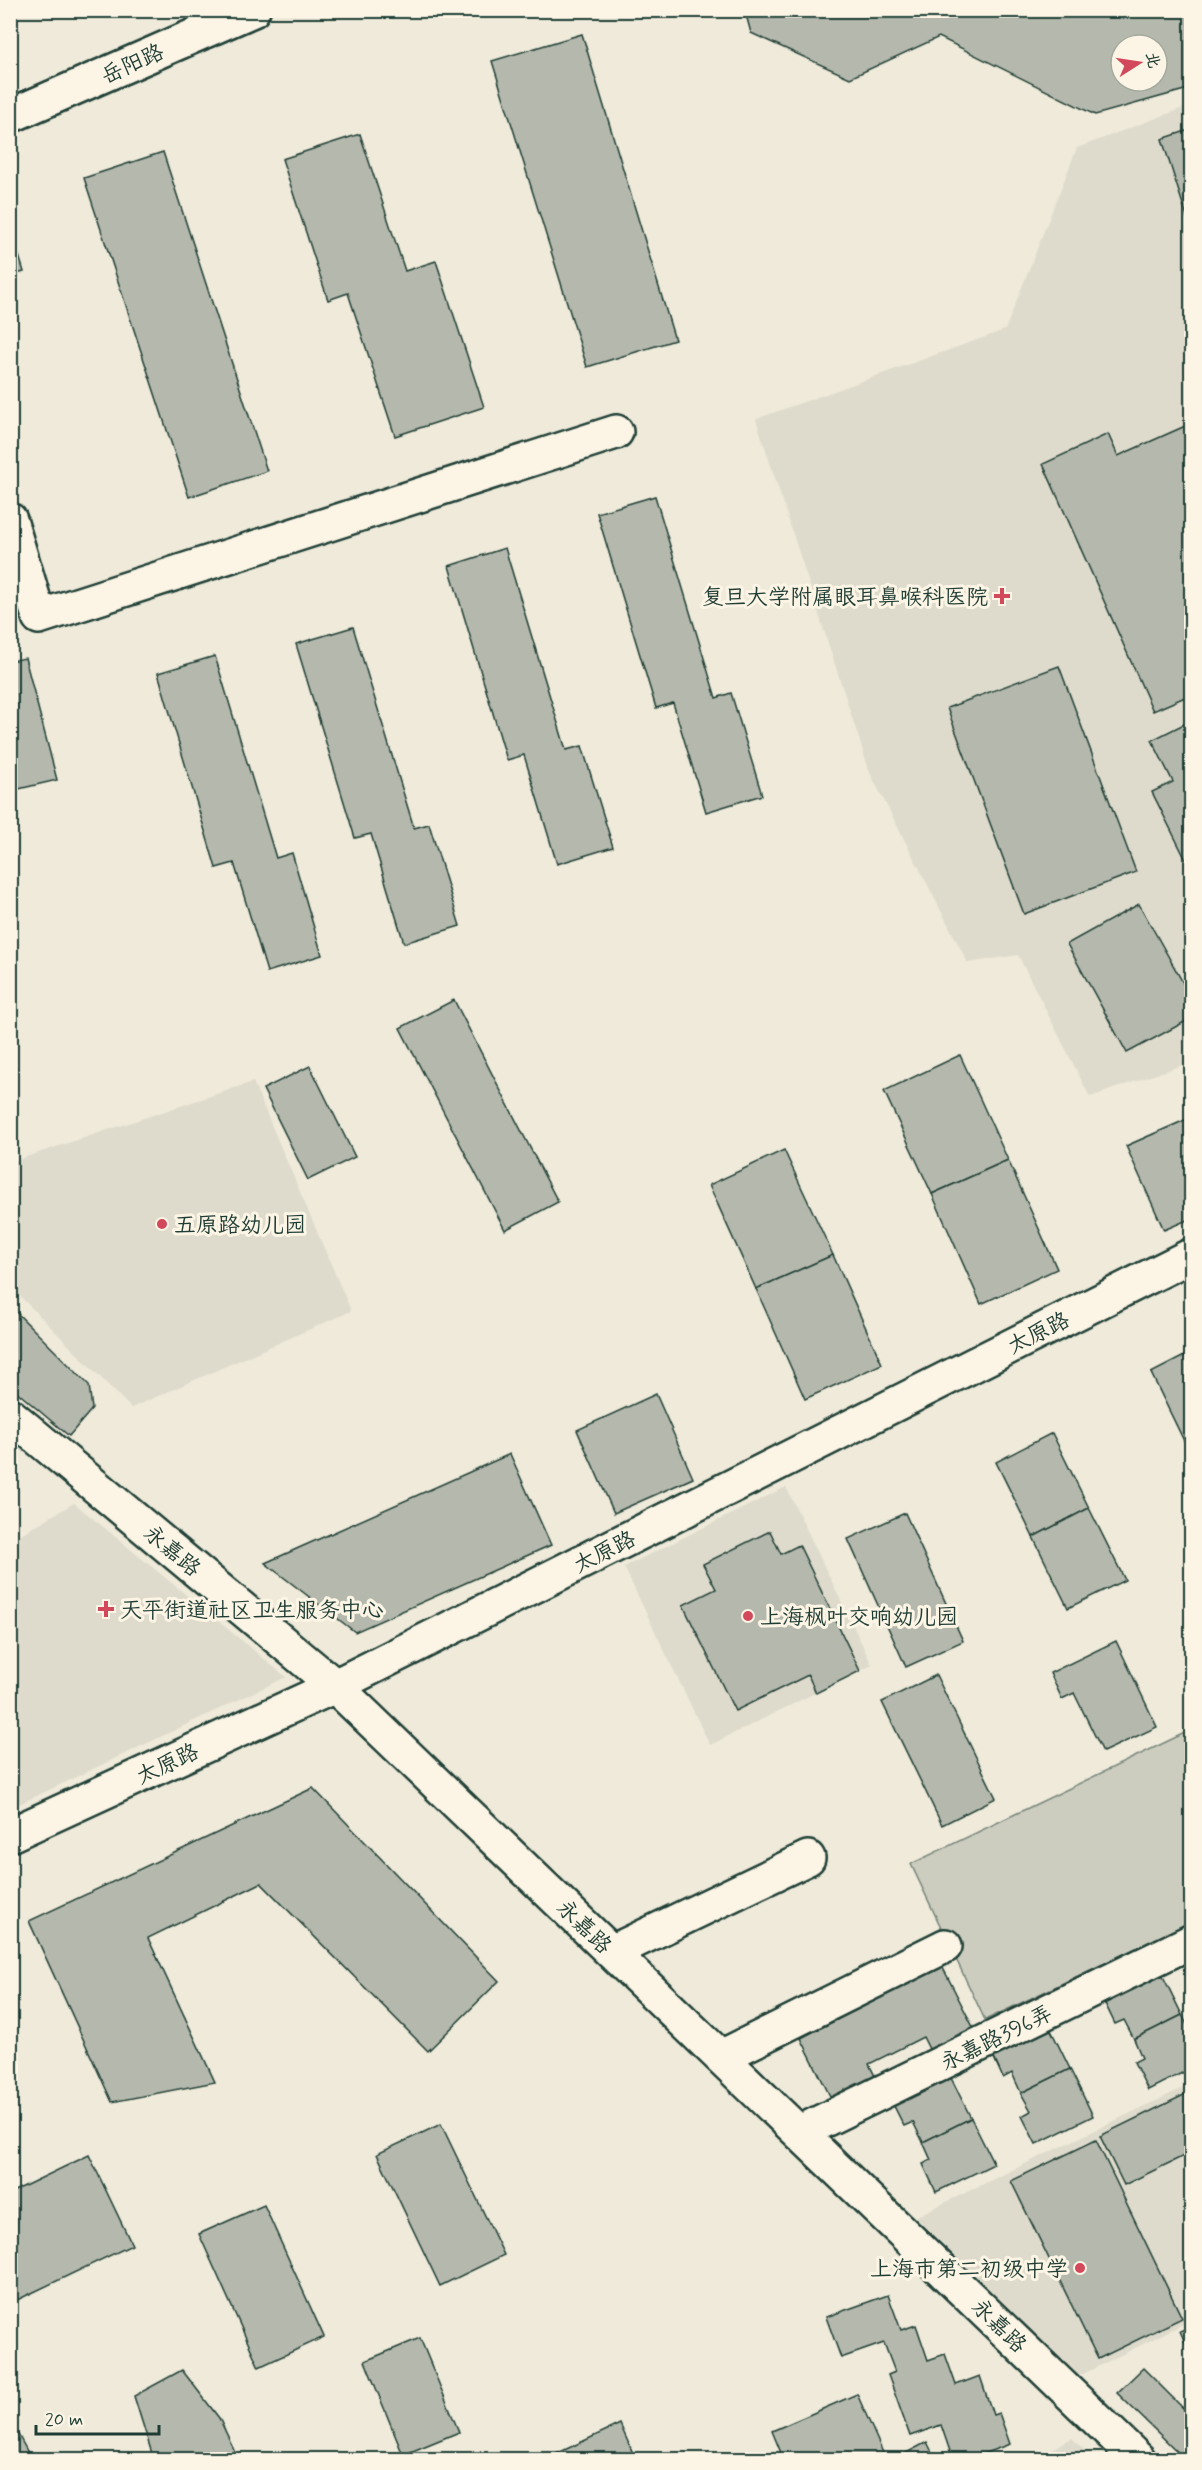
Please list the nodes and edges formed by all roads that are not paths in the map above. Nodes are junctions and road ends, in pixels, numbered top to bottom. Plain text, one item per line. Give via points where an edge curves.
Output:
1 (253, 10) edge
2 (10, 116) edge
3 (616, 432) dead end
4 (10, 520) edge
5 (1191, 1255) edge
6 (10, 1415) edge
7 (335, 1686) junction
8 (10, 1835) edge
9 (808, 1858) dead end
10 (1191, 1941) edge
11 (945, 1946) dead end
12 (612, 1952) junction
13 (721, 2056) junction
14 (800, 2132) junction
15 (1139, 2460) edge

1 - 2 street, 岳阳路
3 - 4 street via 39,617
5 - 7 street, 太原路
6 - 7 street, 永嘉路
7 - 8 street, 太原路
7 - 12 street, 永嘉路
9 - 12 street
10 - 14 street, 永嘉路396弄
11 - 13 street
12 - 13 street, 永嘉路
13 - 14 street, 永嘉路
14 - 15 street, 永嘉路

